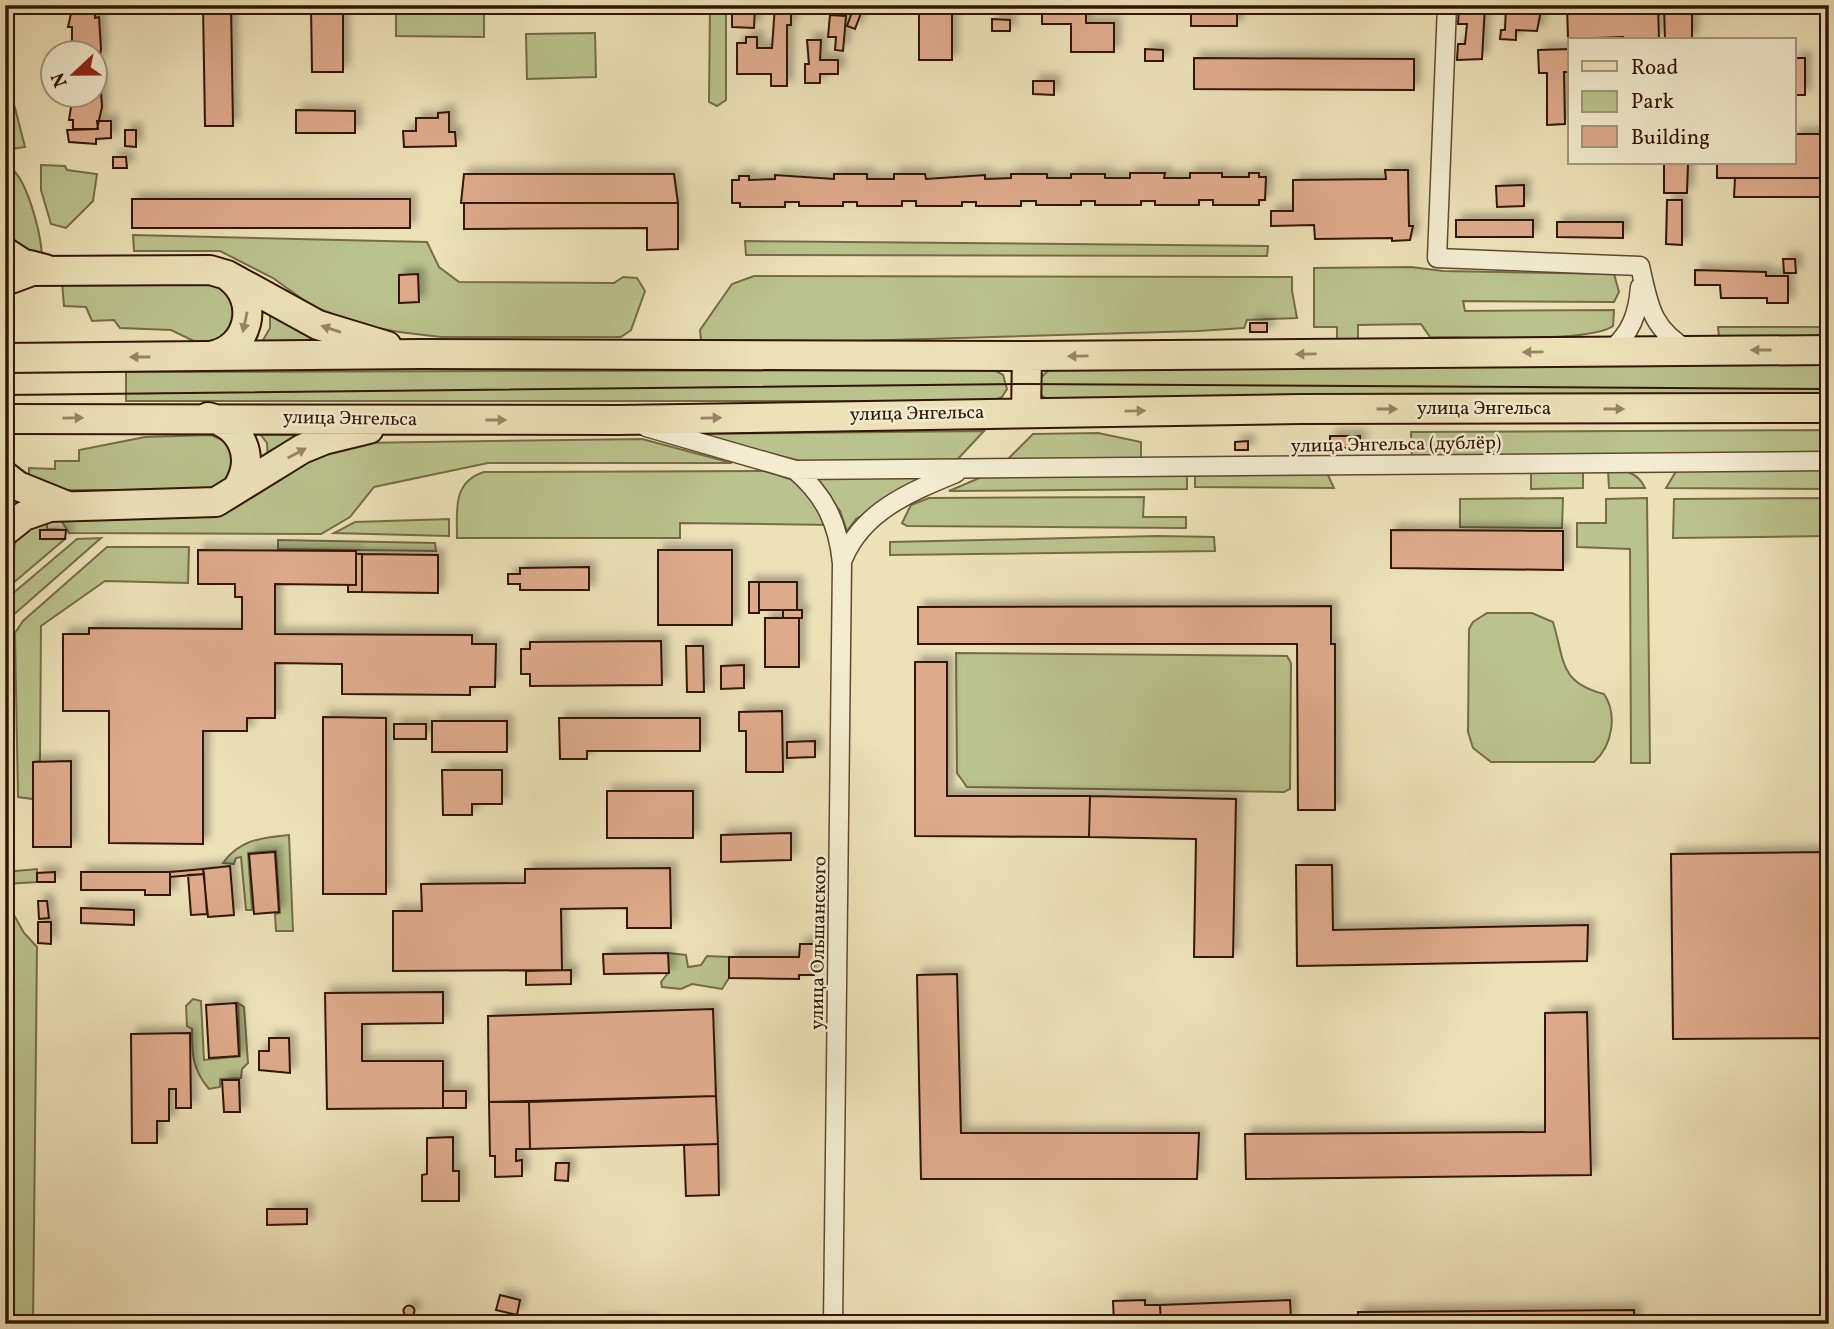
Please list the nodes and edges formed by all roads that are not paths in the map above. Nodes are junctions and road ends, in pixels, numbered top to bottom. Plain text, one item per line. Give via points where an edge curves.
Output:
1 (1447, 5) edge
2 (5, 252) edge
3 (1640, 266) junction
4 (42, 270) junction
5 (226, 275) junction
6 (5, 281) edge
7 (1688, 350) junction
8 (1829, 350) edge
9 (1610, 351) junction
10 (421, 354) junction
11 (1027, 356) junction
12 (208, 357) junction
13 (5, 358) edge
14 (1829, 408) edge
15 (1027, 413) junction
16 (208, 417) junction
17 (5, 419) edge
18 (428, 420) junction
19 (619, 420) junction
20 (1829, 461) edge
21 (963, 469) junction
22 (795, 470) junction
23 (5, 476) edge
24 (238, 487) junction
25 (65, 505) junction
26 (5, 531) edge
27 (842, 563) junction
28 (834, 1324) edge

1 - 3 street via 1437,258
2 - 4 main road
3 - 7 street via 1653,318 1660,330
3 - 9 street via 1638,310 1623,340
4 - 5 main road via 210,270
4 - 6 main road
10 -> 5 main road via 318,325
5 -> 12 main road via 245,296 247,323 233,346
8 -> 7 main road
7 - 9 main road
9 -> 11 main road
10 - 11 main road
10 - 12 main road
11 - 15 main road
12 -> 13 main road
15 -> 14 main road, улица Энгельса
19 -> 15 main road, улица Энгельса
17 -> 16 main road, улица Энгельса
16 - 18 main road, улица Энгельса
16 - 24 main road via 233,428 243,444 246,470
18 -> 19 main road, улица Энгельса
24 -> 18 main road via 324,440
19 - 22 street
20 - 21 street, улица Энгельса (дублёр)
21 - 22 street, улица Энгельса (дублёр)
21 - 27 street via 904,496 871,518 851,542
22 - 27 street, улица Ольшанского via 830,510
23 - 25 main road
24 - 25 main road via 224,499 207,504
25 - 26 main road via 35,511
27 - 28 street, улица Ольшанского

